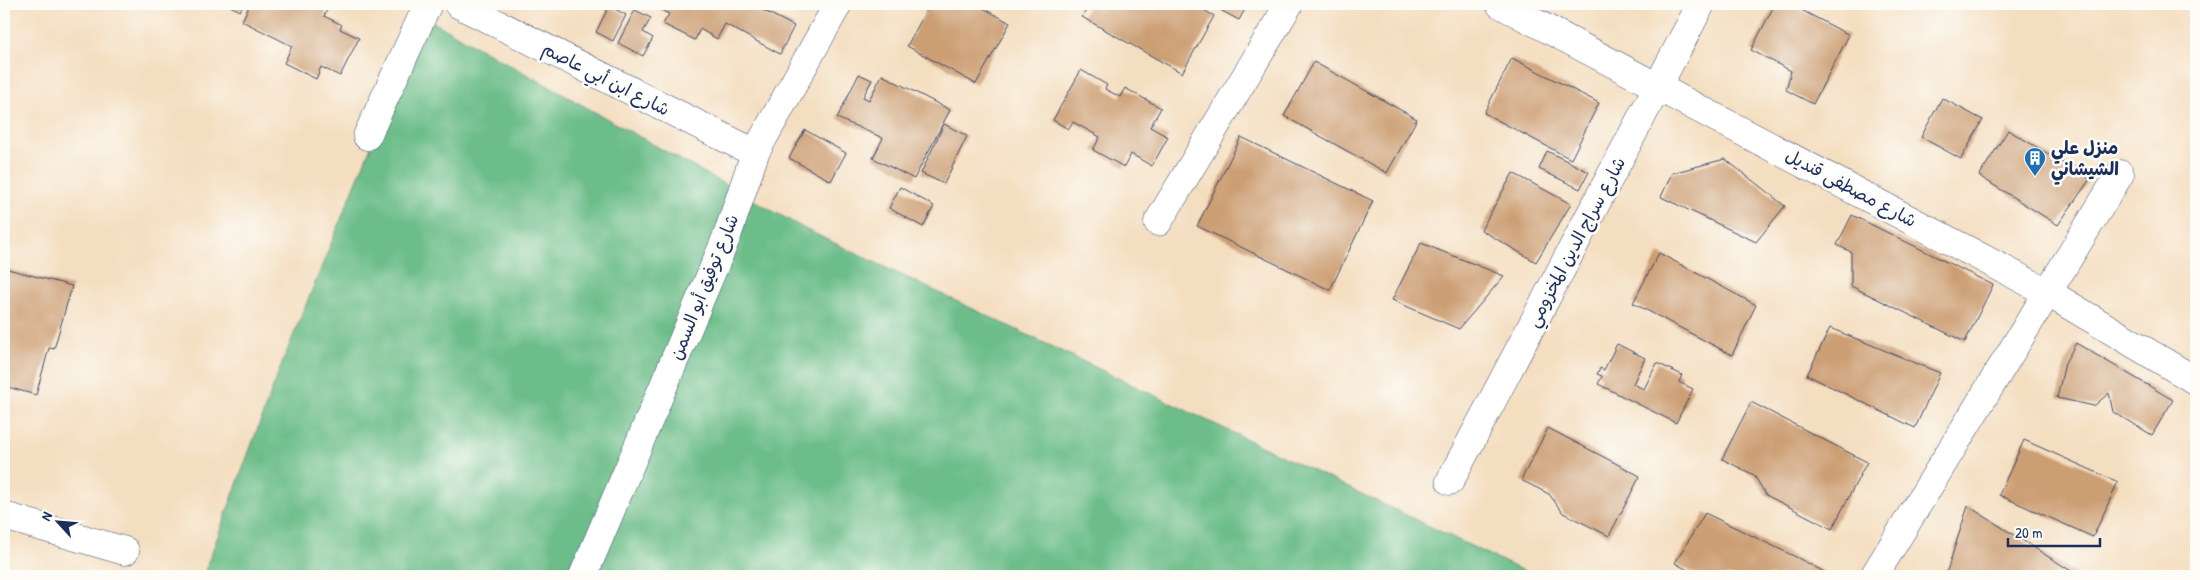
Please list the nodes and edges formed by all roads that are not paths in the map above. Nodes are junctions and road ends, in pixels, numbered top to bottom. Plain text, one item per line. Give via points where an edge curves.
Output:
1 (428, 4) edge
2 (458, 4) edge
3 (838, 4) edge
4 (1288, 4) edge
5 (1500, 4) edge
6 (1701, 4) edge
7 (1659, 86) junction
8 (367, 136) dead end
9 (755, 153) junction
10 (2120, 174) dead end
11 (1158, 222) dead end
12 (2047, 292) junction
13 (2196, 381) edge
14 (1450, 481) dead end
15 (4, 516) edge
16 (125, 551) dead end
17 (583, 576) edge
18 (1874, 576) edge

1 - 8 street
2 - 9 street, شارع ابن أبي عاصم
3 - 9 street, شارع توفيق أبو السمن
4 - 11 street
5 - 7 street, شارع مصطفى قنديل
6 - 7 street, شارع سراج الدين المخزومي
7 - 12 street, شارع مصطفى قنديل
7 - 14 street, شارع سراج الدين المخزومي
9 - 17 street, شارع توفيق أبو السمن via 727,236
10 - 12 street
12 - 13 street, شارع مصطفى قنديل
12 - 18 street
15 - 16 street

